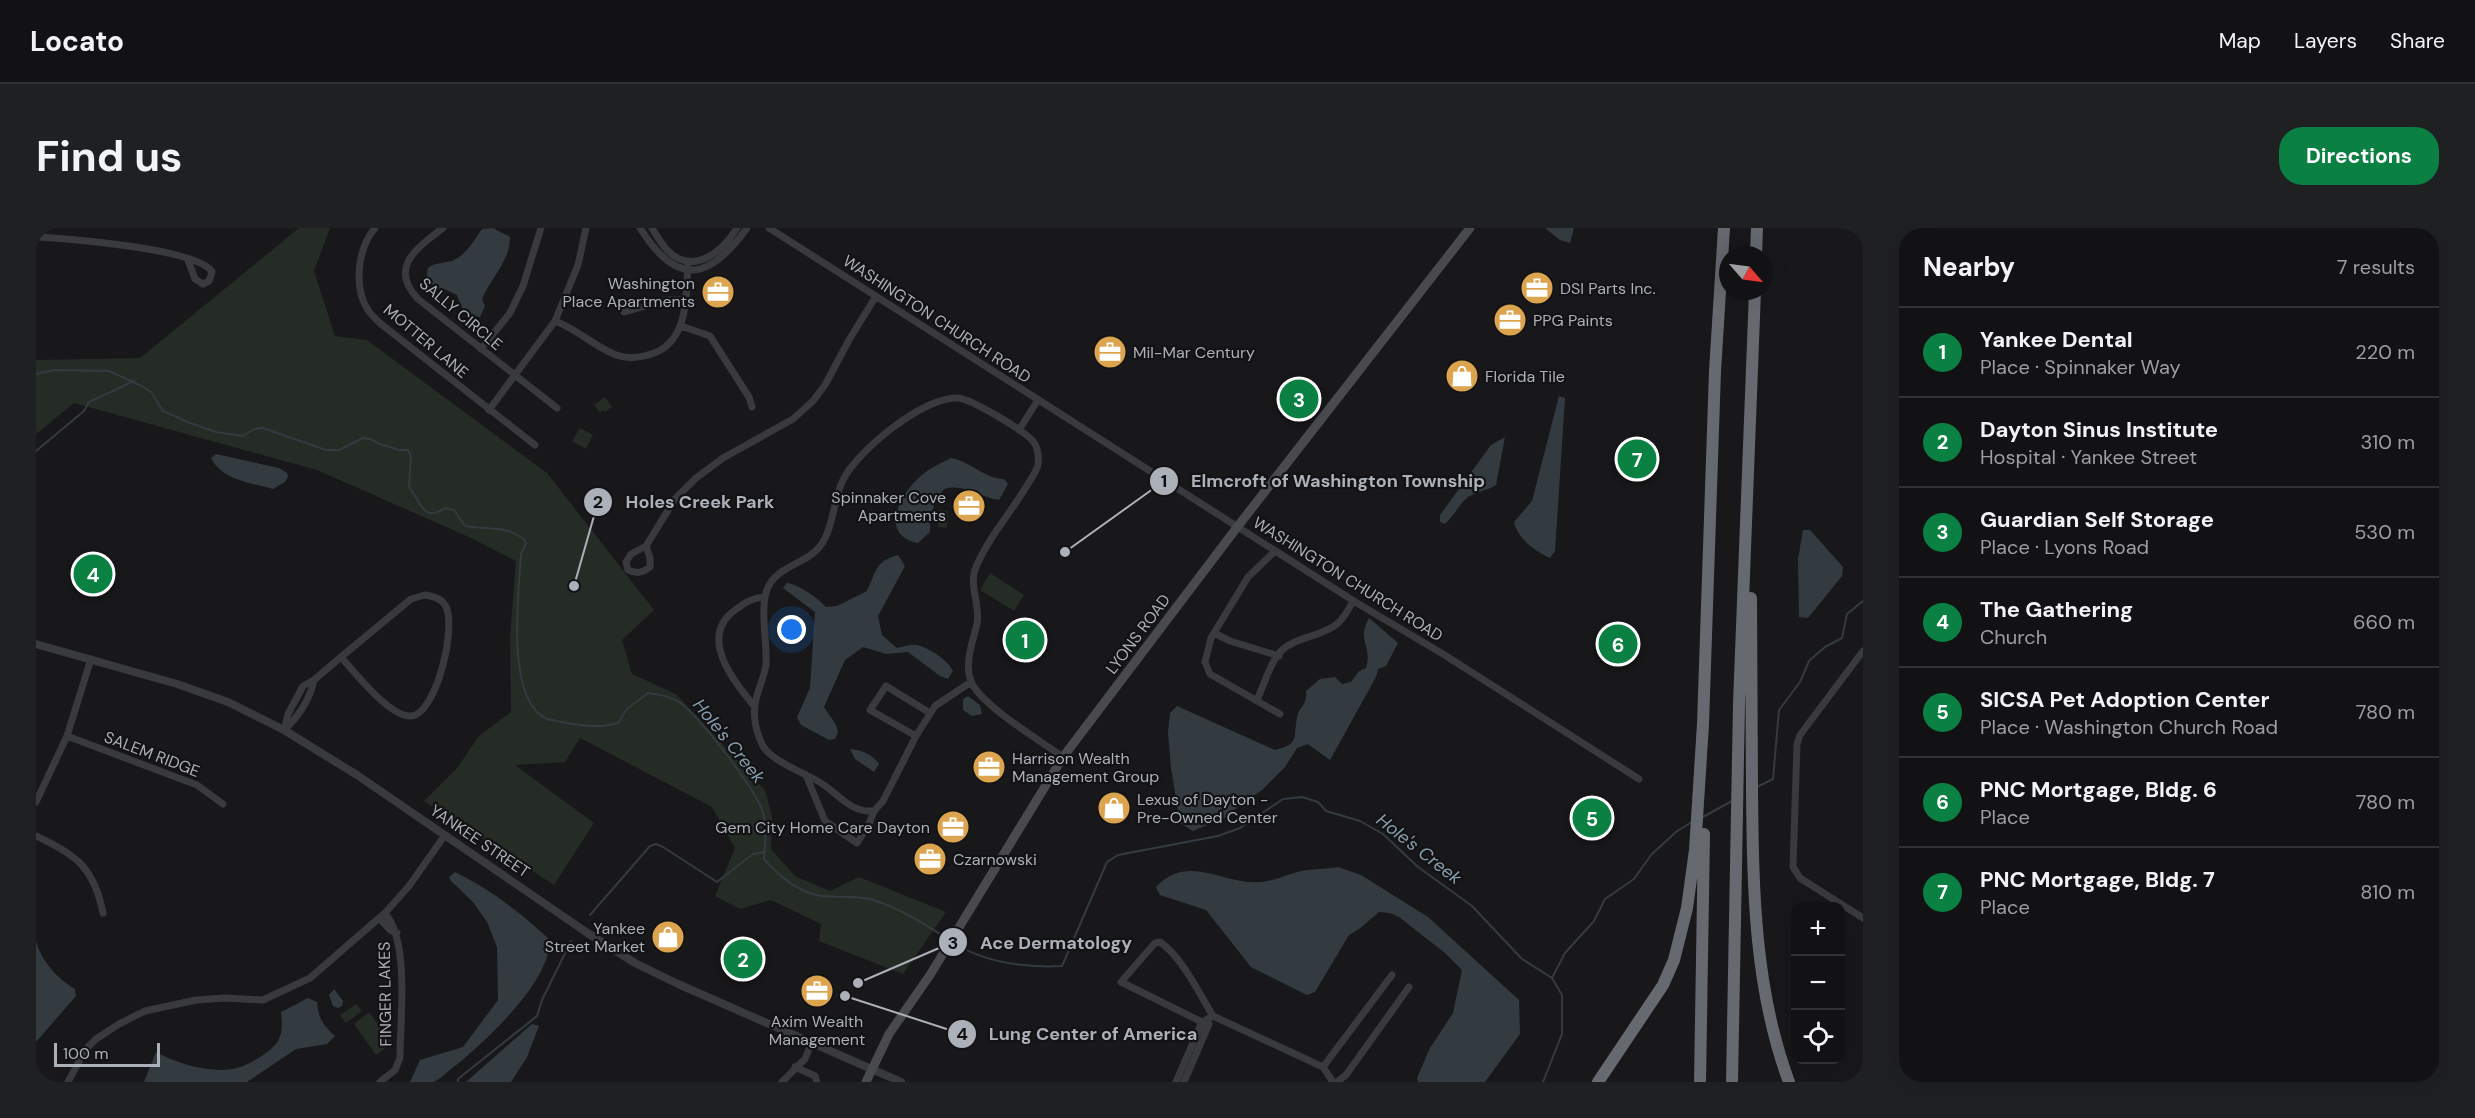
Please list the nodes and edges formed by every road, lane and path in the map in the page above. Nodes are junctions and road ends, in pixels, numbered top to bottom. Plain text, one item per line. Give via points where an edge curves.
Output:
1 (63, 228) edge
2 (375, 228) edge
3 (443, 228) edge
4 (541, 228) edge
5 (586, 228) edge
6 (640, 228) edge
7 (652, 228) edge
8 (737, 228) edge
9 (747, 228) edge
10 (769, 228) edge
11 (1470, 228) edge
12 (1724, 228) edge
13 (1757, 228) edge
14 (36, 237) edge
15 (62, 238) junction
16 (1756, 246) edge
17 (188, 260) dead end
18 (688, 261) junction
19 (688, 270) junction
20 (876, 296) junction
21 (686, 300) junction
22 (1755, 300) edge
23 (624, 312) dead end
24 (555, 321) junction
25 (681, 326) junction
26 (482, 349) junction
27 (515, 376) junction
28 (1038, 400) junction
29 (752, 407) dead end
30 (557, 408) dead end
31 (489, 410) junction
32 (1019, 430) junction
33 (535, 444) dead end
34 (1750, 456) junction
35 (1239, 526) junction
36 (646, 546) dead end
37 (1275, 551) junction
38 (765, 597) junction
39 (1353, 601) junction
40 (1214, 633) junction
41 (36, 644) edge
42 (1863, 651) edge
43 (1279, 656) junction
44 (341, 657) junction
45 (91, 660) junction
46 (971, 682) junction
47 (1257, 700) junction
48 (754, 706) junction
49 (930, 713) junction
50 (1280, 714) dead end
51 (1702, 724) junction
52 (284, 730) junction
53 (68, 736) junction
54 (916, 736) junction
55 (1063, 757) junction
56 (806, 775) junction
57 (1639, 779) dead end
58 (36, 802) edge
59 (223, 804) dead end
60 (874, 811) junction
61 (445, 835) junction
62 (36, 836) edge
63 (103, 913) dead end
64 (382, 915) junction
65 (1863, 918) edge
66 (1392, 975) dead end
67 (1409, 987) dead end
68 (1213, 1016) junction
69 (1205, 1024) junction
70 (812, 1042) junction
71 (795, 1066) junction
72 (1323, 1067) junction
73 (873, 1068) junction
74 (68, 1082) edge
75 (381, 1082) edge
76 (782, 1082) edge
77 (817, 1082) edge
78 (866, 1082) edge
79 (901, 1082) edge
80 (1176, 1082) edge
81 (1184, 1082) edge
82 (1335, 1082) edge
83 (1598, 1082) edge
84 (1700, 1082) edge
85 (1732, 1082) edge
86 (1789, 1082) edge

1 - 15 street
2 - 31 street, MOTTER LANE via 363,249 359,269 367,309
3 - 26 street, SALLY CIRCLE via 413,251 405,275 407,287
4 - 26 street via 510,313
5 - 24 street via 578,266
6 - 19 street via 657,253
7 - 18 street via 670,253
8 - 18 street via 713,256
9 - 19 street via 718,262
10 - 20 street, WASHINGTON CHURCH ROAD
11 - 35 main road, LYONS ROAD
12 - 51 highway
13 - 16 highway
14 - 15 street
15 - 17 street via 146,249
18 - 19 street
19 - 21 street
20 - 28 street, WASHINGTON CHURCH ROAD
20 - 36 street via 813,401 793,419 723,458 696,478 675,500
21 - 23 street via 667,300
21 - 25 street
22 - 34 highway
24 - 25 street via 616,355 636,358 656,353
24 - 27 street
25 - 29 street via 710,336
26 - 27 street, SALLY CIRCLE
27 - 30 street, SALLY CIRCLE
27 - 31 street
28 - 32 street
28 - 35 street, WASHINGTON CHURCH ROAD
31 - 33 street, MOTTER LANE
32 - 38 street via 971,401 957,398 931,404 902,419 843,479 822,543 771,582
32 - 46 street via 1035,442 1038,467 990,539 974,571 978,621 970,655
34 - 85 highway via 1739,704
34 - 86 highway via 1754,892 1769,1012
35 - 37 street, WASHINGTON CHURCH ROAD
35 - 55 main road, LYONS ROAD
37 - 39 street, WASHINGTON CHURCH ROAD
37 - 40 street via 1248,577
38 - 48 street via 766,666
38 - 48 street via 751,599 724,618 719,627 727,669
39 - 43 street via 1339,623 1283,650
39 - 57 street, WASHINGTON CHURCH ROAD
40 - 43 street
40 - 47 street via 1206,668
41 - 45 street, YANKEE STREET
42 - 65 street via 1797,744 1793,867 1806,882
43 - 47 street
44 - 44 street via 382,701 403,714 417,714 443,667 448,610 432,596 411,599
44 - 52 street via 314,680 296,718
45 - 52 street, YANKEE STREET via 228,702
45 - 53 street
46 - 49 street
46 - 55 street via 988,703
47 - 50 street
48 - 56 street via 756,728 764,749
49 - 54 street
49 - 54 street via 886,686 870,710
51 - 83 highway via 1695,850 1674,960 1658,994
51 - 84 highway
52 - 61 street, YANKEE STREET
53 - 58 street
53 - 59 street, SALEM RIDGE via 197,785
54 - 60 street
55 - 73 main road, LYONS ROAD via 930,975 889,1034
56 - 60 street via 851,807
56 - 60 street via 825,820 857,843
61 - 64 street via 409,886
61 - 70 street, YANKEE STREET via 635,963
62 - 63 street via 68,852 83,865 96,885
64 - 74 street via 310,978 263,1000 196,1000 162,1006 128,1019 85,1050
64 - 75 street, FINGER LAKES via 392,922 397,933 400,957 399,1058 395,1070
66 - 72 street
67 - 82 street via 1346,1075
68 - 69 street
68 - 69 street via 1191,978 1160,942 1121,982
68 - 72 street
69 - 80 street
69 - 81 street
70 - 71 street via 805,1059
70 - 73 street, YANKEE STREET
71 - 76 street
71 - 77 street via 815,1076
72 - 82 street
73 - 78 main road, LYONS ROAD
73 - 79 street, YANKEE STREET

